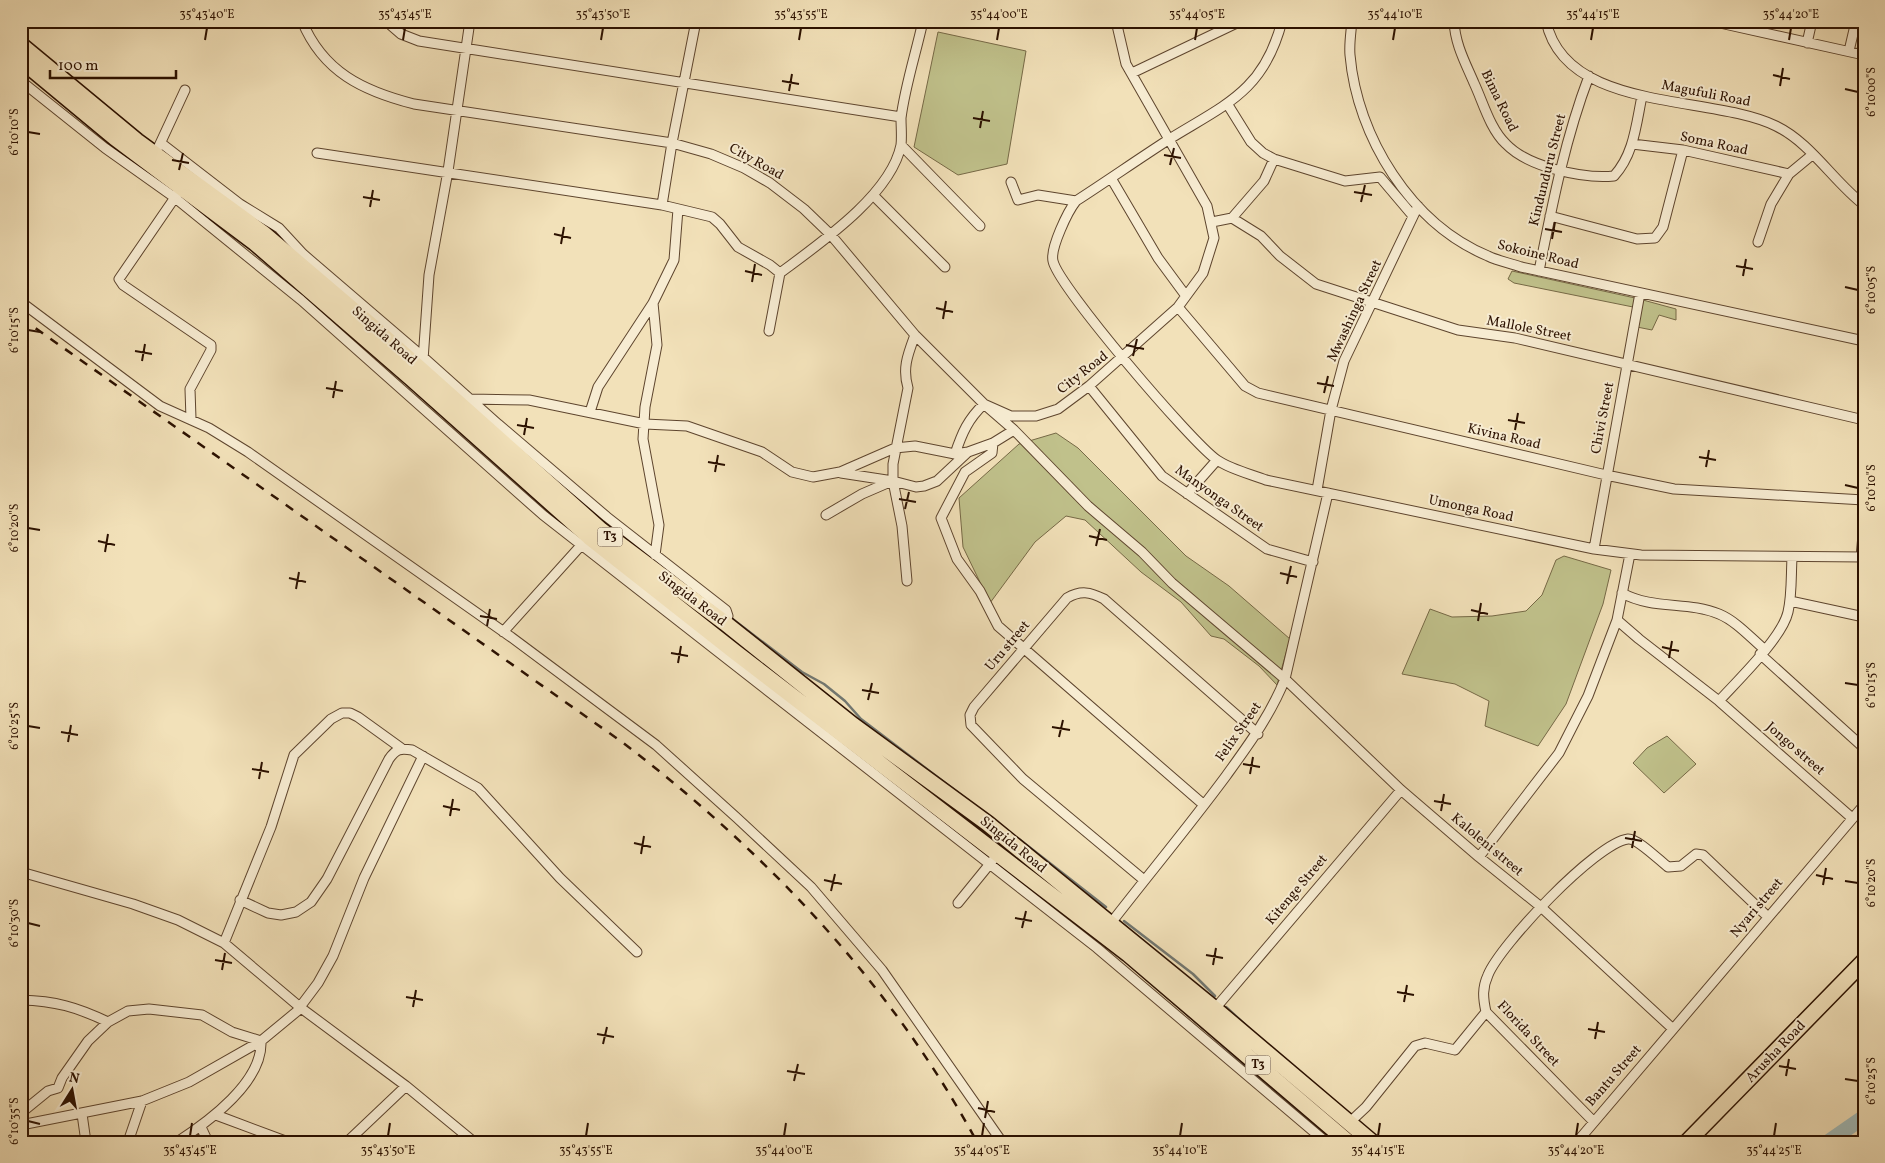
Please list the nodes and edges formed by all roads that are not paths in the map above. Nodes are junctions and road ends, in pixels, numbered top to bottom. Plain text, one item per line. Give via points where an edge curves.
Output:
1 (302, 21) edge
2 (386, 21) edge
3 (470, 21) edge
4 (696, 21) edge
5 (1116, 21) edge
6 (1241, 21) edge
7 (1282, 21) edge
8 (1352, 21) edge
9 (1454, 21) edge
10 (1546, 21) edge
11 (1710, 21) edge
12 (1812, 21) edge
13 (1856, 21) edge
14 (920, 22) edge
15 (1807, 43) junction
16 (21, 45) edge
17 (466, 48) junction
18 (1850, 51) junction
19 (1864, 55) edge
20 (21, 60) edge
21 (41, 70) junction
22 (1132, 73) junction
23 (1589, 76) junction
24 (22, 82) edge
25 (684, 82) junction
26 (185, 90) dead end
27 (1642, 96) junction
28 (1228, 105) junction
29 (456, 111) junction
30 (902, 118) junction
31 (1170, 139) junction
32 (672, 143) junction
33 (1632, 144) junction
34 (901, 145) junction
35 (158, 148) junction
36 (1683, 150) junction
37 (317, 154) dead end
38 (1812, 155) junction
39 (1274, 159) junction
40 (1561, 171) junction
41 (448, 172) junction
42 (1789, 174) junction
43 (1111, 178) junction
44 (1011, 182) dead end
45 (178, 193) junction
46 (873, 195) junction
47 (1076, 201) junction
48 (1864, 205) edge
49 (662, 206) junction
50 (1418, 206) junction
51 (678, 209) junction
52 (1413, 216) junction
53 (1550, 216) junction
54 (1232, 218) junction
55 (1212, 222) junction
56 (980, 226) dead end
57 (831, 235) junction
58 (1758, 242) dead end
59 (945, 267) dead end
60 (1539, 271) junction
61 (780, 273) junction
62 (1640, 293) junction
63 (1186, 296) junction
64 (21, 302) edge
65 (1374, 302) junction
66 (653, 303) junction
67 (1178, 307) junction
68 (769, 331) dead end
69 (915, 335) junction
70 (1864, 341) edge
71 (1124, 358) junction
72 (1628, 365) junction
73 (419, 368) junction
74 (1089, 386) junction
75 (470, 399) junction
76 (984, 404) junction
77 (1331, 410) junction
78 (590, 412) junction
79 (191, 419) junction
80 (1864, 420) edge
81 (645, 424) junction
82 (1014, 430) junction
83 (993, 443) junction
84 (894, 448) junction
85 (968, 452) junction
86 (955, 454) junction
87 (1217, 460) junction
88 (840, 472) junction
89 (1606, 475) junction
90 (893, 481) junction
91 (1317, 490) junction
92 (1328, 493) junction
93 (1186, 494) junction
94 (1864, 500) edge
95 (826, 515) dead end
96 (1864, 524) edge
97 (586, 541) junction
98 (1594, 549) junction
99 (1630, 554) junction
100 (656, 555) junction
101 (1862, 557) edge
102 (1792, 558) junction
103 (1313, 562) junction
104 (907, 581) dead end
105 (1622, 593) junction
106 (1790, 601) junction
107 (1864, 617) edge
108 (1617, 620) junction
109 (725, 623) junction
110 (503, 632) junction
111 (1023, 649) junction
112 (1762, 652) junction
113 (1285, 679) junction
114 (1719, 701) junction
115 (1258, 734) junction
116 (401, 748) junction
117 (1864, 748) edge
118 (423, 756) junction
119 (1401, 790) junction
120 (1204, 805) junction
121 (1864, 805) edge
122 (1852, 818) junction
123 (1479, 857) junction
124 (994, 859) junction
125 (21, 872) edge
126 (1144, 880) junction
127 (240, 900) junction
128 (958, 903) dead end
129 (1541, 907) junction
130 (1768, 917) junction
131 (1111, 923) junction
132 (224, 943) junction
133 (637, 952) dead end
134 (1864, 961) edge
135 (21, 1000) edge
136 (301, 1007) junction
137 (1486, 1012) junction
138 (1210, 1014) junction
139 (108, 1022) junction
140 (1673, 1029) junction
141 (261, 1042) junction
142 (406, 1086) junction
143 (142, 1101) junction
144 (82, 1114) junction
145 (216, 1115) junction
146 (22, 1120) edge
147 (1350, 1122) junction
148 (1594, 1122) junction
149 (201, 1127) junction
150 (86, 1142) edge
151 (128, 1142) edge
152 (177, 1142) edge
153 (208, 1142) edge
154 (288, 1142) edge
155 (347, 1142) edge
156 (474, 1142) edge
157 (1002, 1142) edge
158 (1326, 1142) edge
159 (1348, 1142) edge
160 (1372, 1142) edge
161 (1577, 1142) edge
162 (1687, 1142) edge

1 - 29 street, City Road via 310,41 325,60 354,81 380,95
2 - 17 street via 409,38
3 - 17 street
4 - 25 street
5 - 22 street, City Road via 1122,51
6 - 22 street
7 - 28 street via 1264,68
8 - 50 street, Sokoine Road via 1349,54 1369,132 1389,168
9 - 40 street, Bima Road via 1455,38 1493,126 1505,144 1522,157
10 - 23 street, Magufuli Road via 1549,38 1569,62
11 - 15 street
12 - 15 street
13 - 18 street
14 - 30 street
15 - 18 street
16 - 21 highway, Singida Road / T3
17 - 25 street
17 - 29 street
18 - 19 street
20 - 21 highway, Singida Road / T3
21 - 35 highway, Singida Road / T3
21 - 45 highway, Singida Road / T3
22 - 31 street, City Road
23 - 27 street, Magufuli Road via 1610,87
23 - 40 street, Kindunduru Street
24 - 45 street via 119,158
25 - 30 street
25 - 32 street
26 - 35 street
27 - 33 street, Bima Road
27 - 38 street, Magufuli Road via 1751,116 1777,127
28 - 31 street
28 - 39 street via 1251,142
29 - 32 street, City Road
29 - 41 street
30 - 34 street
31 - 43 street, City Road
31 - 55 street, City Road via 1207,206
32 - 49 street
32 - 57 street, City Road via 711,154 770,183
33 - 36 street, Soma Road
33 - 40 street, Bima Road via 1623,166 1614,176
34 - 46 street via 893,165
34 - 56 street
35 - 73 highway, Singida Road / T3 via 263,233
36 - 42 street, Soma Road
36 - 53 street via 1663,226 1655,238 1638,239
37 - 41 street
38 - 42 street
38 - 48 street, Magufuli Road
39 - 52 street via 1345,181 1380,177
39 - 54 street via 1264,181
40 - 53 street, Kindunduru Street
41 - 49 street
41 - 73 street via 429,275
42 - 58 street via 1771,204
43 - 47 street, City Road
43 - 63 street via 1158,258
44 - 47 street via 1018,200 1038,195
45 - 73 highway, Singida Road / T3 via 255,243
45 - 79 street via 119,279 123,285 212,345 190,389
45 - 97 street via 543,515
46 - 57 street
46 - 59 street
47 - 71 street, City Road via 1069,210 1052,260 1064,283
49 - 51 street
50 - 52 street, Mwashinga Street
50 - 60 street, Sokoine Road via 1454,237 1488,256
51 - 61 street via 716,220 738,247
51 - 66 street via 674,260
52 - 65 street, Mwashinga Street
53 - 60 street, Kindunduru Street
54 - 55 street
54 - 65 street, Mallole Street via 1261,236 1280,256 1316,284
55 - 63 street, City Road via 1214,238 1203,273
57 - 61 street
57 - 69 street, City Road
60 - 62 street, Sokoine Road
61 - 68 street
62 - 70 street, Sokoine Road
62 - 72 street, Chivi Street
63 - 67 street, City Road
64 - 79 street via 148,398
65 - 72 street, Mallole Street via 1458,330 1515,338
65 - 77 street, Mwashinga Street via 1344,361
66 - 78 street via 598,387
66 - 81 street via 657,345 646,398
67 - 71 street, City Road
67 - 77 street, Kivina Road via 1245,386 1258,393
69 - 76 street, City Road
69 - 84 street via 905,362 908,388
71 - 74 street, City Road
71 - 87 street, Umonga Road
72 - 80 street, Mallole Street
72 - 89 street, Chivi Street
73 - 75 street
73 - 97 highway, Singida Road / T3
73 - 109 highway, Singida Road / T3 via 601,530
74 - 76 street, City Road via 1058,409 1036,416 1011,416
74 - 93 street, Manyonga Street via 1162,476
75 - 78 street via 529,400
75 - 100 street
76 - 82 street, Kaloleni street
76 - 86 street via 967,422
77 - 89 street, Kivina Road
77 - 91 street, Mwashinga Street
78 - 81 street
79 - 110 street via 248,452
81 - 88 street via 687,426 710,433 762,452 792,472 813,477
81 - 100 street via 643,439 659,525
82 - 83 street
82 - 113 street, Kaloleni street via 1101,518
83 - 85 street
83 - 111 street via 992,453 961,477 941,518 957,559 980,591 998,626
84 - 86 street via 915,446
84 - 88 street
84 - 90 street
85 - 86 street
85 - 90 street via 929,485 916,487
87 - 91 street, Umonga Road via 1266,480
87 - 93 street
88 - 90 street
89 - 94 street, Kivina Road via 1674,489
89 - 98 street, Chivi Street
90 - 95 street
90 - 104 street via 902,526
91 - 92 street, Umonga Road
92 - 98 street, Umonga Road
92 - 103 street, Felix Street
93 - 103 street, Manyonga Street via 1267,549
96 - 101 street
97 - 110 street
97 - 124 highway, Singida Road / T3 via 735,652
98 - 99 street, Umonga Road
99 - 102 street, Umonga Road
99 - 105 street
100 - 109 street via 726,610
101 - 102 street, Umonga Road
102 - 106 street
103 - 113 street, Felix Street
105 - 108 street
105 - 112 street via 1648,604 1706,610 1722,615
106 - 107 street
106 - 112 street via 1785,622
108 - 114 street, Jongo street
108 - 123 street via 1588,696 1559,753
109 - 131 highway, Singida Road / T3
110 - 157 street via 656,745 811,886 882,970
111 - 115 street, Uru street via 1067,598 1090,592 1104,599
111 - 120 street
111 - 126 street, Uru street via 974,707 970,714 971,725 1024,779
112 - 114 street
112 - 117 street
113 - 115 street, Felix Street
113 - 119 street, Kaloleni street
114 - 122 street, Jongo street
115 - 120 street, Felix Street
116 - 118 street
116 - 127 street via 389,758 327,879 311,902 296,912 281,915
116 - 127 street via 350,713 330,719 294,754 271,827
118 - 133 street via 478,788 560,878
118 - 136 street via 364,878 333,956
119 - 123 street, Kaloleni street
119 - 138 street, Kitenge Street
120 - 126 street, Felix Street
121 - 122 street, Nyari street
122 - 130 street, Nyari street
123 - 129 street, Kaloleni street
124 - 128 street
124 - 138 highway, Singida Road / T3
124 - 158 street
125 - 132 street via 133,904 178,920
126 - 131 street, Felix Street
127 - 132 street
129 - 130 street, Florida Street via 1591,860 1628,839 1636,841 1668,867 1681,866 1696,854 1703,855
129 - 137 street, Florida Street via 1488,974 1482,996
129 - 140 street, Kaloleni street
130 - 140 street, Nyari street
131 - 138 highway, Singida Road / T3
132 - 136 street
134 - 162 highway, Arusha Road
135 - 139 street via 58,1002
136 - 141 street
136 - 142 street
137 - 147 street via 1455,1050 1425,1043 1416,1046
137 - 148 street, Florida Street
138 - 147 highway, Singida Road / T3
138 - 159 highway, Singida Road / T3
139 - 141 street via 138,1009 193,1012 213,1019 232,1032
139 - 146 street via 88,1041 58,1088 48,1091
140 - 148 street, Bantu Street
141 - 143 street via 189,1082
141 - 145 street via 262,1053 257,1065
142 - 155 street
142 - 156 street
143 - 144 street
143 - 151 street
144 - 146 street
144 - 150 street
145 - 149 street
145 - 154 street
147 - 160 highway, Singida Road / T3
148 - 161 street, Bantu Street
149 - 152 street
149 - 153 street

